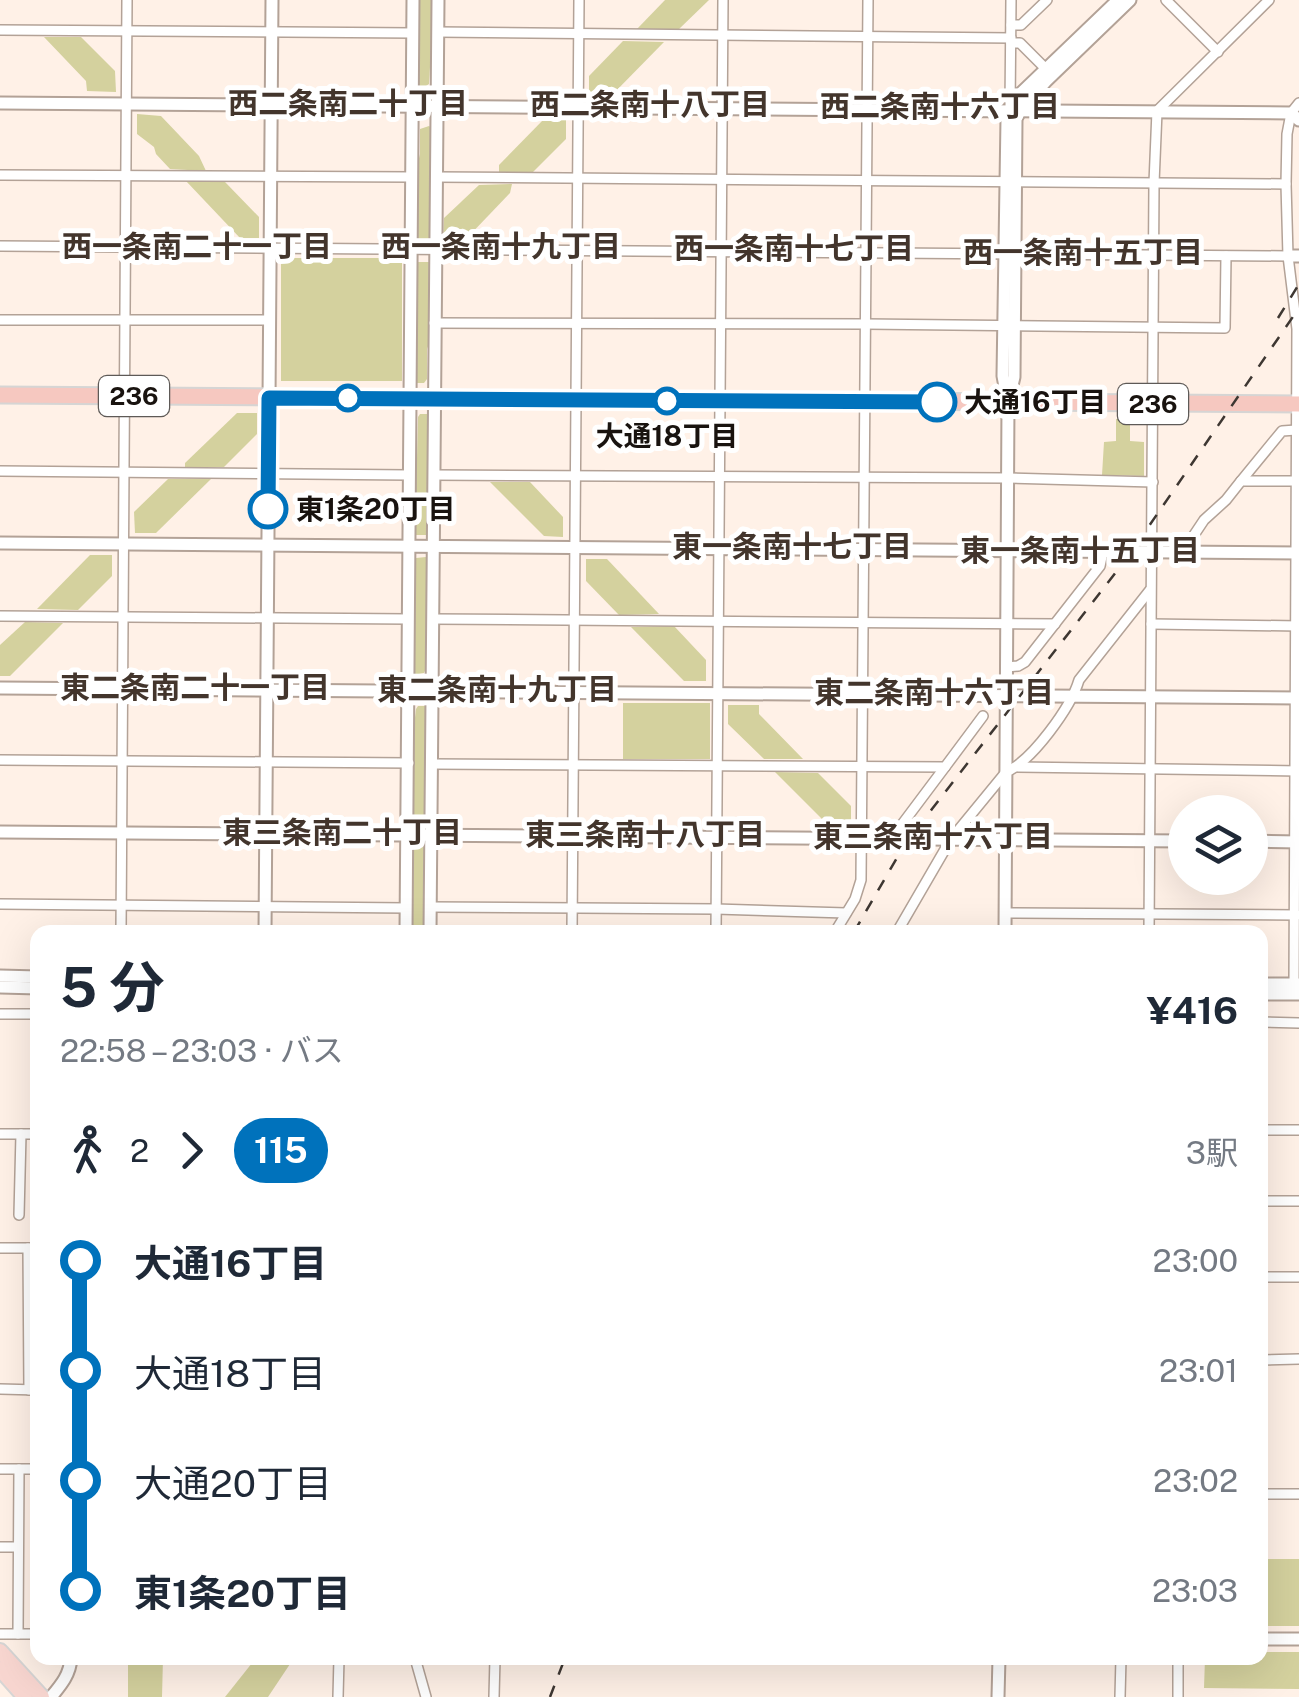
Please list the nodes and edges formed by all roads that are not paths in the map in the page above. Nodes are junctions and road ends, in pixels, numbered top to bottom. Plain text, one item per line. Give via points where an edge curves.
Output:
1 (127, 0) edge
2 (272, 0) edge
3 (413, 0) edge
4 (438, 0) edge
5 (579, 0) edge
6 (723, 0) edge
7 (868, 0) edge
8 (1012, 0) edge
9 (1047, 0) edge
10 (1118, 0) edge
11 (1130, 0) edge
12 (1166, 0) edge
13 (1269, 0) edge
14 (1011, 25) junction
15 (0, 30) edge
16 (127, 32) junction
17 (272, 32) junction
18 (413, 32) junction
19 (438, 32) junction
20 (578, 34) junction
21 (723, 36) junction
22 (867, 36) junction
23 (1011, 40) junction
24 (1218, 52) junction
25 (1046, 69) junction
26 (0, 103) edge
27 (127, 104) junction
28 (270, 105) junction
29 (412, 106) junction
30 (436, 106) junction
31 (578, 107) junction
32 (722, 108) junction
33 (867, 108) junction
34 (1016, 109) junction
35 (1157, 111) junction
36 (1296, 112) edge
37 (0, 174) edge
38 (126, 175) junction
39 (270, 176) junction
40 (412, 177) junction
41 (436, 177) junction
42 (578, 179) junction
43 (721, 180) junction
44 (866, 181) junction
45 (1011, 182) junction
46 (1154, 183) junction
47 (1286, 184) junction
48 (0, 246) edge
49 (125, 247) junction
50 (270, 248) junction
51 (411, 250) junction
52 (436, 250) junction
53 (578, 251) junction
54 (722, 253) junction
55 (866, 253) junction
56 (1010, 254) junction
57 (1153, 256) junction
58 (1226, 256) junction
59 (1293, 256) edge
60 (0, 320) edge
61 (126, 320) junction
62 (269, 320) junction
63 (434, 323) junction
64 (576, 323) junction
65 (720, 324) junction
66 (866, 324) junction
67 (1009, 326) junction
68 (1154, 328) junction
69 (1298, 329) edge
70 (0, 395) edge
71 (125, 396) junction
72 (269, 398) junction
73 (434, 398) junction
74 (411, 399) junction
75 (576, 400) junction
76 (720, 401) junction
77 (864, 401) junction
78 (1008, 404) junction
79 (1152, 404) junction
80 (1298, 404) edge
81 (1296, 430) junction
82 (0, 471) edge
83 (124, 472) junction
84 (268, 473) junction
85 (408, 475) junction
86 (434, 475) junction
87 (575, 477) junction
88 (720, 477) junction
89 (864, 478) junction
90 (1008, 478) junction
91 (1241, 480) junction
92 (1298, 481) edge
93 (1152, 482) junction
94 (0, 543) edge
95 (123, 544) junction
96 (267, 545) junction
97 (408, 546) junction
98 (433, 546) junction
99 (574, 547) junction
100 (719, 548) junction
101 (862, 550) junction
102 (1007, 550) junction
103 (1103, 552) junction
104 (1152, 552) junction
105 (1182, 553) junction
106 (1298, 553) edge
107 (1152, 588) junction
108 (0, 616) edge
109 (123, 616) junction
110 (267, 618) junction
111 (408, 619) junction
112 (433, 619) junction
113 (574, 620) junction
114 (718, 622) junction
115 (862, 623) junction
116 (1007, 624) junction
117 (1055, 624) junction
118 (1151, 624) junction
119 (1298, 626) edge
120 (1006, 667) junction
121 (0, 688) edge
122 (122, 688) junction
123 (267, 690) junction
124 (408, 691) junction
125 (432, 692) junction
126 (574, 692) junction
127 (718, 694) junction
128 (862, 694) junction
129 (1006, 695) junction
130 (1074, 696) junction
131 (1151, 698) junction
132 (1298, 698) edge
133 (983, 716) dead end
134 (0, 760) edge
135 (121, 760) junction
136 (266, 762) junction
137 (408, 763) junction
138 (432, 764) junction
139 (573, 764) junction
140 (718, 765) junction
141 (862, 766) junction
142 (944, 767) junction
143 (1150, 769) junction
144 (1012, 770) junction
145 (1298, 771) edge
146 (0, 832) edge
147 (121, 833) junction
148 (266, 834) junction
149 (407, 835) junction
150 (430, 836) junction
151 (572, 836) junction
152 (717, 837) junction
153 (862, 839) junction
154 (890, 839) junction
155 (952, 840) junction
156 (1005, 840) junction
157 (1150, 841) junction
158 (1168, 841) edge
159 (1268, 842) edge
160 (1297, 842) edge
161 (0, 904) edge
162 (121, 905) junction
163 (265, 906) junction
164 (430, 907) junction
165 (406, 908) junction
166 (572, 908) junction
167 (716, 909) junction
168 (846, 913) junction
169 (1149, 913) junction
170 (1005, 914) junction
171 (1296, 914) edge
172 (121, 925) edge
173 (264, 925) edge
174 (406, 925) edge
175 (430, 925) edge
176 (572, 925) edge
177 (716, 925) edge
178 (839, 925) edge
179 (901, 925) edge
180 (1005, 925) edge
181 (1149, 925) edge
182 (0, 976) edge
183 (30, 977) edge
184 (1268, 985) edge
185 (0, 987) edge
186 (30, 988) edge
187 (1298, 988) edge
188 (1268, 993) edge
189 (0, 1014) edge
190 (30, 1014) edge
191 (1268, 1022) edge
192 (1299, 1023) edge
193 (1268, 1130) edge
194 (1299, 1130) edge
195 (0, 1134) edge
196 (22, 1134) junction
197 (30, 1134) edge
198 (1268, 1201) edge
199 (1299, 1201) edge
200 (19, 1215) dead end
201 (0, 1248) edge
202 (30, 1248) edge
203 (1268, 1277) edge
204 (1299, 1277) edge
205 (1299, 1359) edge
206 (1268, 1360) edge
207 (0, 1389) edge
208 (30, 1390) edge
209 (0, 1469) edge
210 (18, 1469) junction
211 (30, 1469) edge
212 (1268, 1494) edge
213 (1299, 1494) edge
214 (0, 1547) edge
215 (18, 1548) junction
216 (0, 1634) edge
217 (18, 1634) junction
218 (30, 1634) edge
219 (1268, 1639) edge
220 (1299, 1640) edge
221 (0, 1651) edge
222 (70, 1665) edge
223 (339, 1665) edge
224 (416, 1665) edge
225 (495, 1665) edge
226 (998, 1665) edge
227 (1121, 1665) edge
228 (1178, 1665) edge
229 (0, 1670) edge
230 (25, 1697) edge
231 (42, 1697) edge
232 (51, 1697) edge
233 (338, 1697) edge
234 (426, 1697) edge
235 (494, 1697) edge
236 (998, 1697) edge
237 (1120, 1697) edge
238 (1178, 1697) edge

1 - 16 street
2 - 17 street
3 - 18 street
4 - 19 street
5 - 20 street
6 - 21 street
7 - 22 street
8 - 14 street
9 - 14 street via 1021,25
10 - 25 street
11 - 34 street
12 - 24 street
13 - 24 street
14 - 23 street
15 - 16 street
16 - 17 street
16 - 27 street
17 - 18 street
17 - 28 street
18 - 29 street
19 - 20 street
19 - 30 street
20 - 21 street
20 - 31 street
21 - 22 street
21 - 32 street
22 - 23 street
22 - 33 street
23 - 25 street
23 - 34 street
24 - 35 street
25 - 34 street via 1021,93
26 - 27 street
27 - 28 street
27 - 38 street
28 - 29 street
28 - 39 street
29 - 30 street
29 - 40 street
30 - 31 street
30 - 41 street
31 - 32 street
31 - 42 street
32 - 33 street
32 - 43 street
33 - 34 street
33 - 44 street
34 - 35 street
34 - 45 street via 1006,119
35 - 36 street
35 - 46 street
36 - 47 street via 1287,134
37 - 38 street
38 - 39 street
38 - 49 street
39 - 40 street
39 - 50 street
40 - 51 street
41 - 42 street
41 - 52 street
42 - 43 street
42 - 53 street
43 - 44 street
43 - 54 street
44 - 45 street
44 - 55 street
45 - 46 street
45 - 56 street
46 - 47 street
46 - 57 street
47 - 59 street
48 - 49 street
49 - 50 street
49 - 61 street
50 - 51 street
50 - 62 street
51 - 52 street
51 - 74 street
52 - 53 street
52 - 63 street
53 - 54 street
53 - 64 street
54 - 55 street
54 - 65 street
55 - 56 street
55 - 66 street
56 - 57 street
56 - 67 street
57 - 58 street
57 - 68 street
58 - 59 street
58 - 68 street via 1225,328
59 - 69 street
60 - 61 street
61 - 62 street
61 - 71 street
62 - 72 street
63 - 64 street
63 - 73 street
64 - 65 street
64 - 75 street
65 - 66 street
65 - 76 street
66 - 67 street
66 - 77 street
67 - 68 street
67 - 78 street via 1003,376
68 - 79 street
69 - 80 street
70 - 71 highway, 236
71 - 72 highway, 236
71 - 83 street
72 - 74 highway, 236
72 - 84 street
73 - 74 highway, 236
73 - 75 highway, 236
73 - 86 street
74 - 85 street
75 - 76 highway, 236
75 - 87 street
76 - 77 highway, 236
76 - 88 street
77 - 78 highway, 236
77 - 89 street
78 - 79 highway, 236
78 - 90 street
79 - 80 highway, 236
79 - 93 street
80 - 81 street
81 - 91 street via 1282,431
81 - 92 street
82 - 83 street
83 - 84 street
83 - 95 street
84 - 85 street
84 - 96 street
85 - 97 street
86 - 87 street
86 - 98 street
87 - 88 street
87 - 99 street
88 - 89 street
88 - 100 street
89 - 90 street
89 - 101 street
90 - 93 street
90 - 102 street
91 - 92 street
91 - 105 street
92 - 106 street
93 - 104 street
94 - 95 street
95 - 96 street
95 - 109 street
96 - 97 street
96 - 110 street
97 - 98 street
97 - 111 street
98 - 99 street
98 - 112 street
99 - 100 street
99 - 113 street
100 - 101 street
100 - 114 street
101 - 102 street
101 - 115 street
102 - 103 street
102 - 116 street
103 - 104 street
103 - 117 street via 1100,566
104 - 105 street
104 - 107 street
105 - 106 street
106 - 119 street
107 - 118 street
107 - 130 street via 1079,680
108 - 109 street
109 - 110 street
109 - 122 street
110 - 111 street
110 - 123 street
111 - 124 street
112 - 113 street
112 - 125 street
113 - 114 street
113 - 126 street
114 - 115 street
114 - 127 street
115 - 116 street
115 - 128 street
116 - 117 street
116 - 120 street
117 - 120 street via 1026,662
118 - 119 street
118 - 131 street
119 - 132 street
120 - 129 street
121 - 122 street
122 - 123 street
122 - 135 street
123 - 124 street
123 - 136 street
124 - 125 street
124 - 137 street
125 - 126 street
125 - 138 street
126 - 127 street
126 - 139 street
127 - 128 street
127 - 140 street
128 - 129 street
128 - 141 street
129 - 130 street
129 - 144 street
130 - 131 street
130 - 144 street
131 - 132 street
131 - 143 street
132 - 145 street
133 - 142 street
134 - 135 street
135 - 136 street
135 - 147 street
136 - 137 street
136 - 148 street
137 - 149 street
138 - 139 street
138 - 150 street
139 - 140 street
139 - 151 street
140 - 141 street
140 - 152 street
141 - 142 street
141 - 153 street
142 - 154 street
143 - 144 street
143 - 145 street
143 - 157 street
144 - 155 street
144 - 156 street
145 - 160 street
146 - 147 street
147 - 148 street
147 - 162 street
148 - 149 street
148 - 163 street
149 - 150 street
149 - 165 street
150 - 151 street
150 - 164 street
151 - 152 street
151 - 166 street
152 - 153 street
152 - 167 street
153 - 154 street
153 - 168 street via 860,880
154 - 155 street
155 - 156 street
155 - 179 street
156 - 157 street
156 - 170 street
157 - 158 street
157 - 169 street
159 - 160 street
160 - 171 street
161 - 162 street
162 - 163 street
162 - 172 street
163 - 165 street
163 - 173 street
164 - 166 street
164 - 175 street
165 - 174 street
166 - 167 street
166 - 176 street
167 - 168 street
167 - 177 street
168 - 178 street
169 - 170 street
169 - 171 street
169 - 181 street
170 - 180 street
171 - 187 street
182 - 183 street
184 - 187 street
185 - 186 street
187 - 188 street
189 - 190 street
191 - 192 street
193 - 194 street
195 - 196 street
196 - 197 street
196 - 200 street
198 - 199 street
201 - 202 street
203 - 204 street
205 - 206 street
207 - 208 street
209 - 210 street
210 - 211 street
210 - 215 street
212 - 213 street
214 - 215 street
215 - 217 street
216 - 217 street
217 - 218 street
219 - 220 street
221 - 231 main road
222 - 232 street
223 - 233 street
224 - 234 street
225 - 235 street
226 - 236 street
227 - 237 street
228 - 238 street
229 - 230 main road

